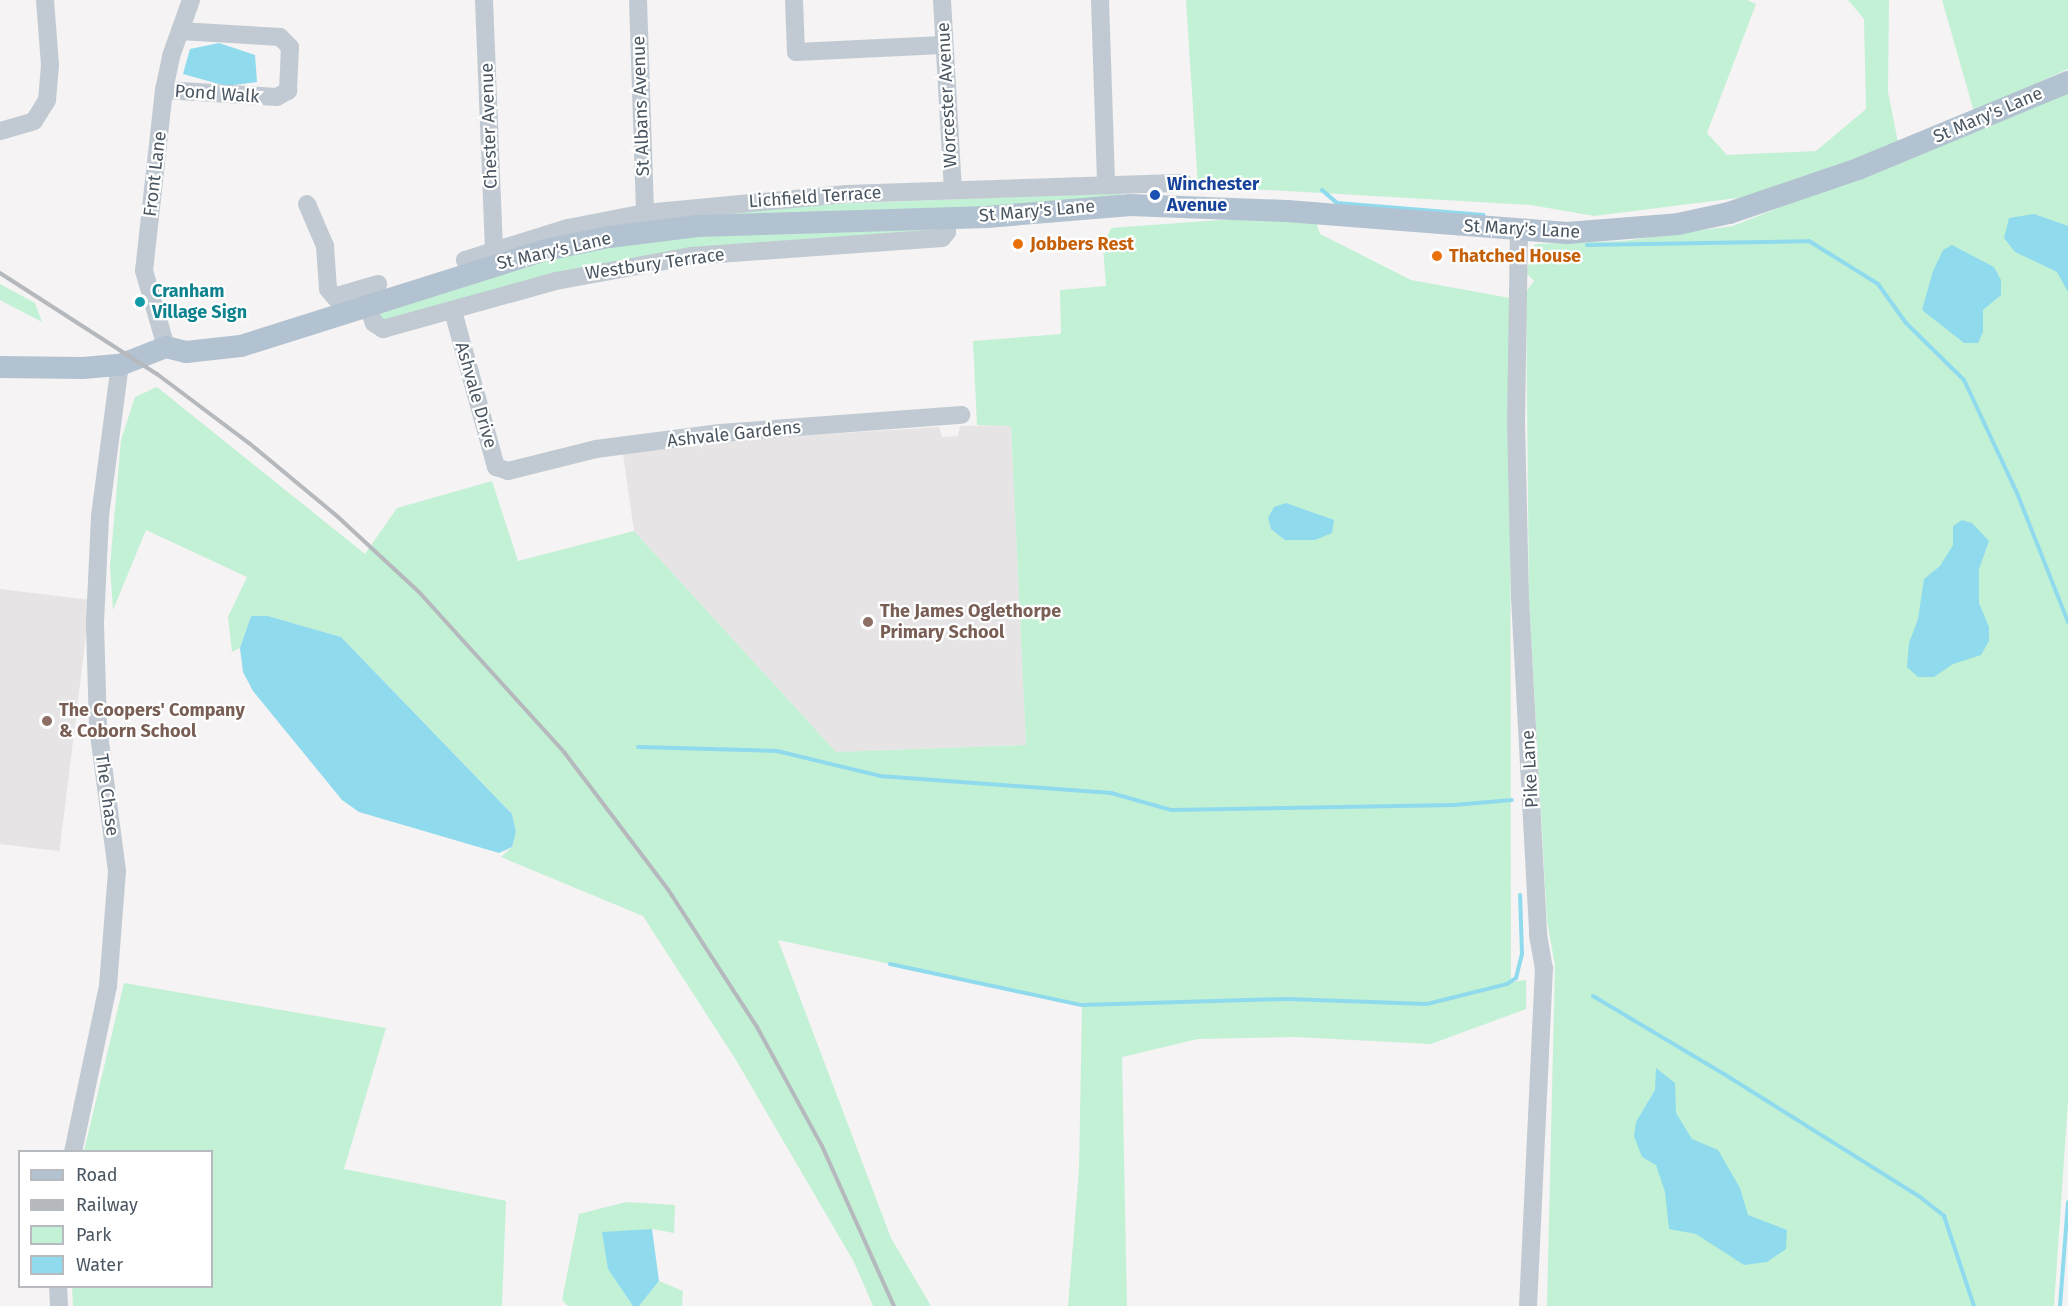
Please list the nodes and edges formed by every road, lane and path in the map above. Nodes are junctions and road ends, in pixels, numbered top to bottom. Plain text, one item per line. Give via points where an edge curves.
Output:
1 (45, 0) edge
2 (191, 0) edge
3 (484, 0) edge
4 (638, 0) edge
5 (794, 0) edge
6 (942, 0) edge
7 (1100, 0) edge
8 (180, 31) junction
9 (943, 45) junction
10 (2068, 82) edge
11 (164, 90) junction
12 (0, 131) edge
13 (1106, 183) junction
14 (1184, 183) dead end
15 (953, 189) junction
16 (1129, 194) junction
17 (307, 204) dead end
18 (645, 213) junction
19 (947, 218) junction
20 (1519, 231) junction
21 (494, 251) junction
22 (470, 271) junction
23 (378, 284) dead end
24 (351, 305) junction
25 (453, 311) junction
26 (166, 347) junction
27 (120, 364) junction
28 (0, 367) edge
29 (962, 415) dead end
30 (508, 471) joint
31 (73, 1150) edge
32 (58, 1288) edge
33 (59, 1306) edge
34 (1528, 1306) edge

1 - 12 street via 50,65 47,100 34,121
2 - 8 street, Front Lane
3 - 21 street, Chester Avenue
4 - 18 street, St Albans Avenue
5 - 9 street via 796,52
6 - 9 street, Worcester Avenue
7 - 13 street
8 - 11 street, Front Lane
8 - 11 street, Pond Walk via 280,37 290,47 288,91 277,98
9 - 15 street, Worcester Avenue
10 - 20 main road, St Mary's Lane via 1858,169 1729,213 1624,231
11 - 26 street, Front Lane via 144,271
13 - 15 street, Lichfield Terrace
13 - 16 street, Lichfield Terrace
14 - 16 street, Lichfield Terrace
15 - 18 street, Lichfield Terrace via 824,196
16 - 19 main road, St Mary's Lane
16 - 20 main road, St Mary's Lane
17 - 24 street via 325,246 328,289
18 - 21 street, Lichfield Terrace via 568,228
19 - 22 main road, St Mary's Lane via 831,219 671,229 545,250
19 - 25 street, Westbury Terrace via 947,232 942,238 691,256 556,280
20 - 34 street, Pike Lane via 1516,422 1521,598 1538,924 1544,968
21 - 22 street, Lichfield Terrace via 465,260
22 - 24 main road, St Mary's Lane
23 - 24 street
24 - 25 street, Westbury Terrace via 382,329
24 - 26 main road, St Mary's Lane via 241,346 186,352
25 - 30 street, Ashvale Drive via 496,467
26 - 27 main road, St Mary's Lane
27 - 28 main road, St Mary's Lane
27 - 31 street, The Chase via 100,516 95,623 98,726 117,871 108,986
29 - 30 street, Ashvale Gardens via 709,435 596,449
32 - 33 street

